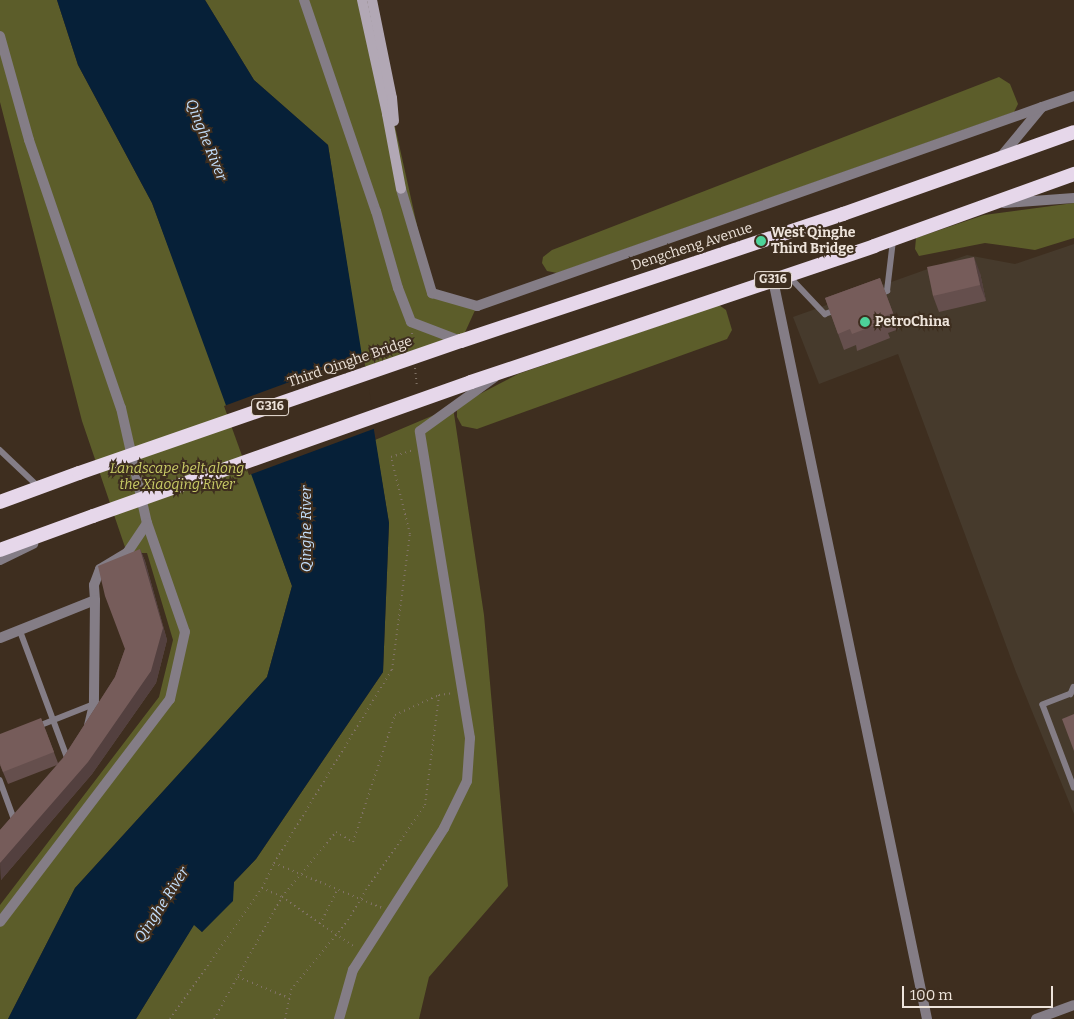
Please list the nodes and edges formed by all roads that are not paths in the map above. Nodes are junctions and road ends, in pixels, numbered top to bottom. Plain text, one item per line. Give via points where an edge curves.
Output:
1 (304, 0) edge
2 (362, 0) edge
3 (372, 0) edge
4 (0, 36) edge
5 (1074, 96) edge
6 (1042, 107) junction
7 (1074, 132) edge
8 (998, 160) junction
9 (1074, 174) edge
10 (401, 189) junction
11 (1074, 198) edge
12 (991, 204) junction
13 (893, 239) junction
14 (788, 275) junction
15 (773, 280) junction
16 (870, 298) edge
17 (843, 307) edge
18 (461, 340) junction
19 (504, 371) junction
20 (0, 450) edge
21 (79, 473) junction
22 (37, 485) junction
23 (0, 496) edge
24 (0, 502) edge
25 (93, 516) junction
26 (147, 523) junction
27 (0, 550) edge
28 (0, 560) edge
29 (95, 600) junction
30 (20, 630) junction
31 (0, 638) edge
32 (1074, 687) edge
33 (94, 704) junction
34 (54, 720) junction
35 (27, 730) edge
36 (86, 738) edge
37 (68, 759) edge
38 (0, 780) edge
39 (1074, 787) edge
40 (16, 823) edge
41 (0, 922) edge
42 (1074, 1005) edge
43 (338, 1019) edge
44 (927, 1019) edge
45 (1036, 1019) edge

1 - 18 street via 411,322
2 - 10 main road
3 - 10 main road via 392,98
4 - 26 street via 30,140 121,408
5 - 6 street
6 - 8 street
6 - 10 street via 478,306 432,294
7 - 8 highway, Dengcheng Avenue / G316
8 - 18 highway, Dengcheng Avenue / G316
9 - 12 highway, G316
11 - 12 street
12 - 13 highway, G316
13 - 14 highway, G316
13 - 16 lane via 887,291
14 - 15 highway, G316
14 - 17 lane via 825,314
15 - 19 highway, G316
15 - 44 street
18 - 21 highway, Third Qinghe Bridge / G316, bridge
19 - 25 highway, G316, bridge
19 - 43 street via 420,430 470,738 467,781 444,828 353,970
20 - 22 lane
21 - 22 street
21 - 24 highway, G316
22 - 23 street
25 - 27 highway, G316
25 - 28 street
26 - 29 street via 127,553 100,569 94,585
26 - 41 street via 185,632 170,699
29 - 30 street
29 - 33 street
30 - 31 street
30 - 34 lane
32 - 39 lane via 1072,694 1043,705
33 - 34 lane
33 - 36 street
34 - 35 lane
34 - 37 lane
38 - 40 lane
42 - 45 street

